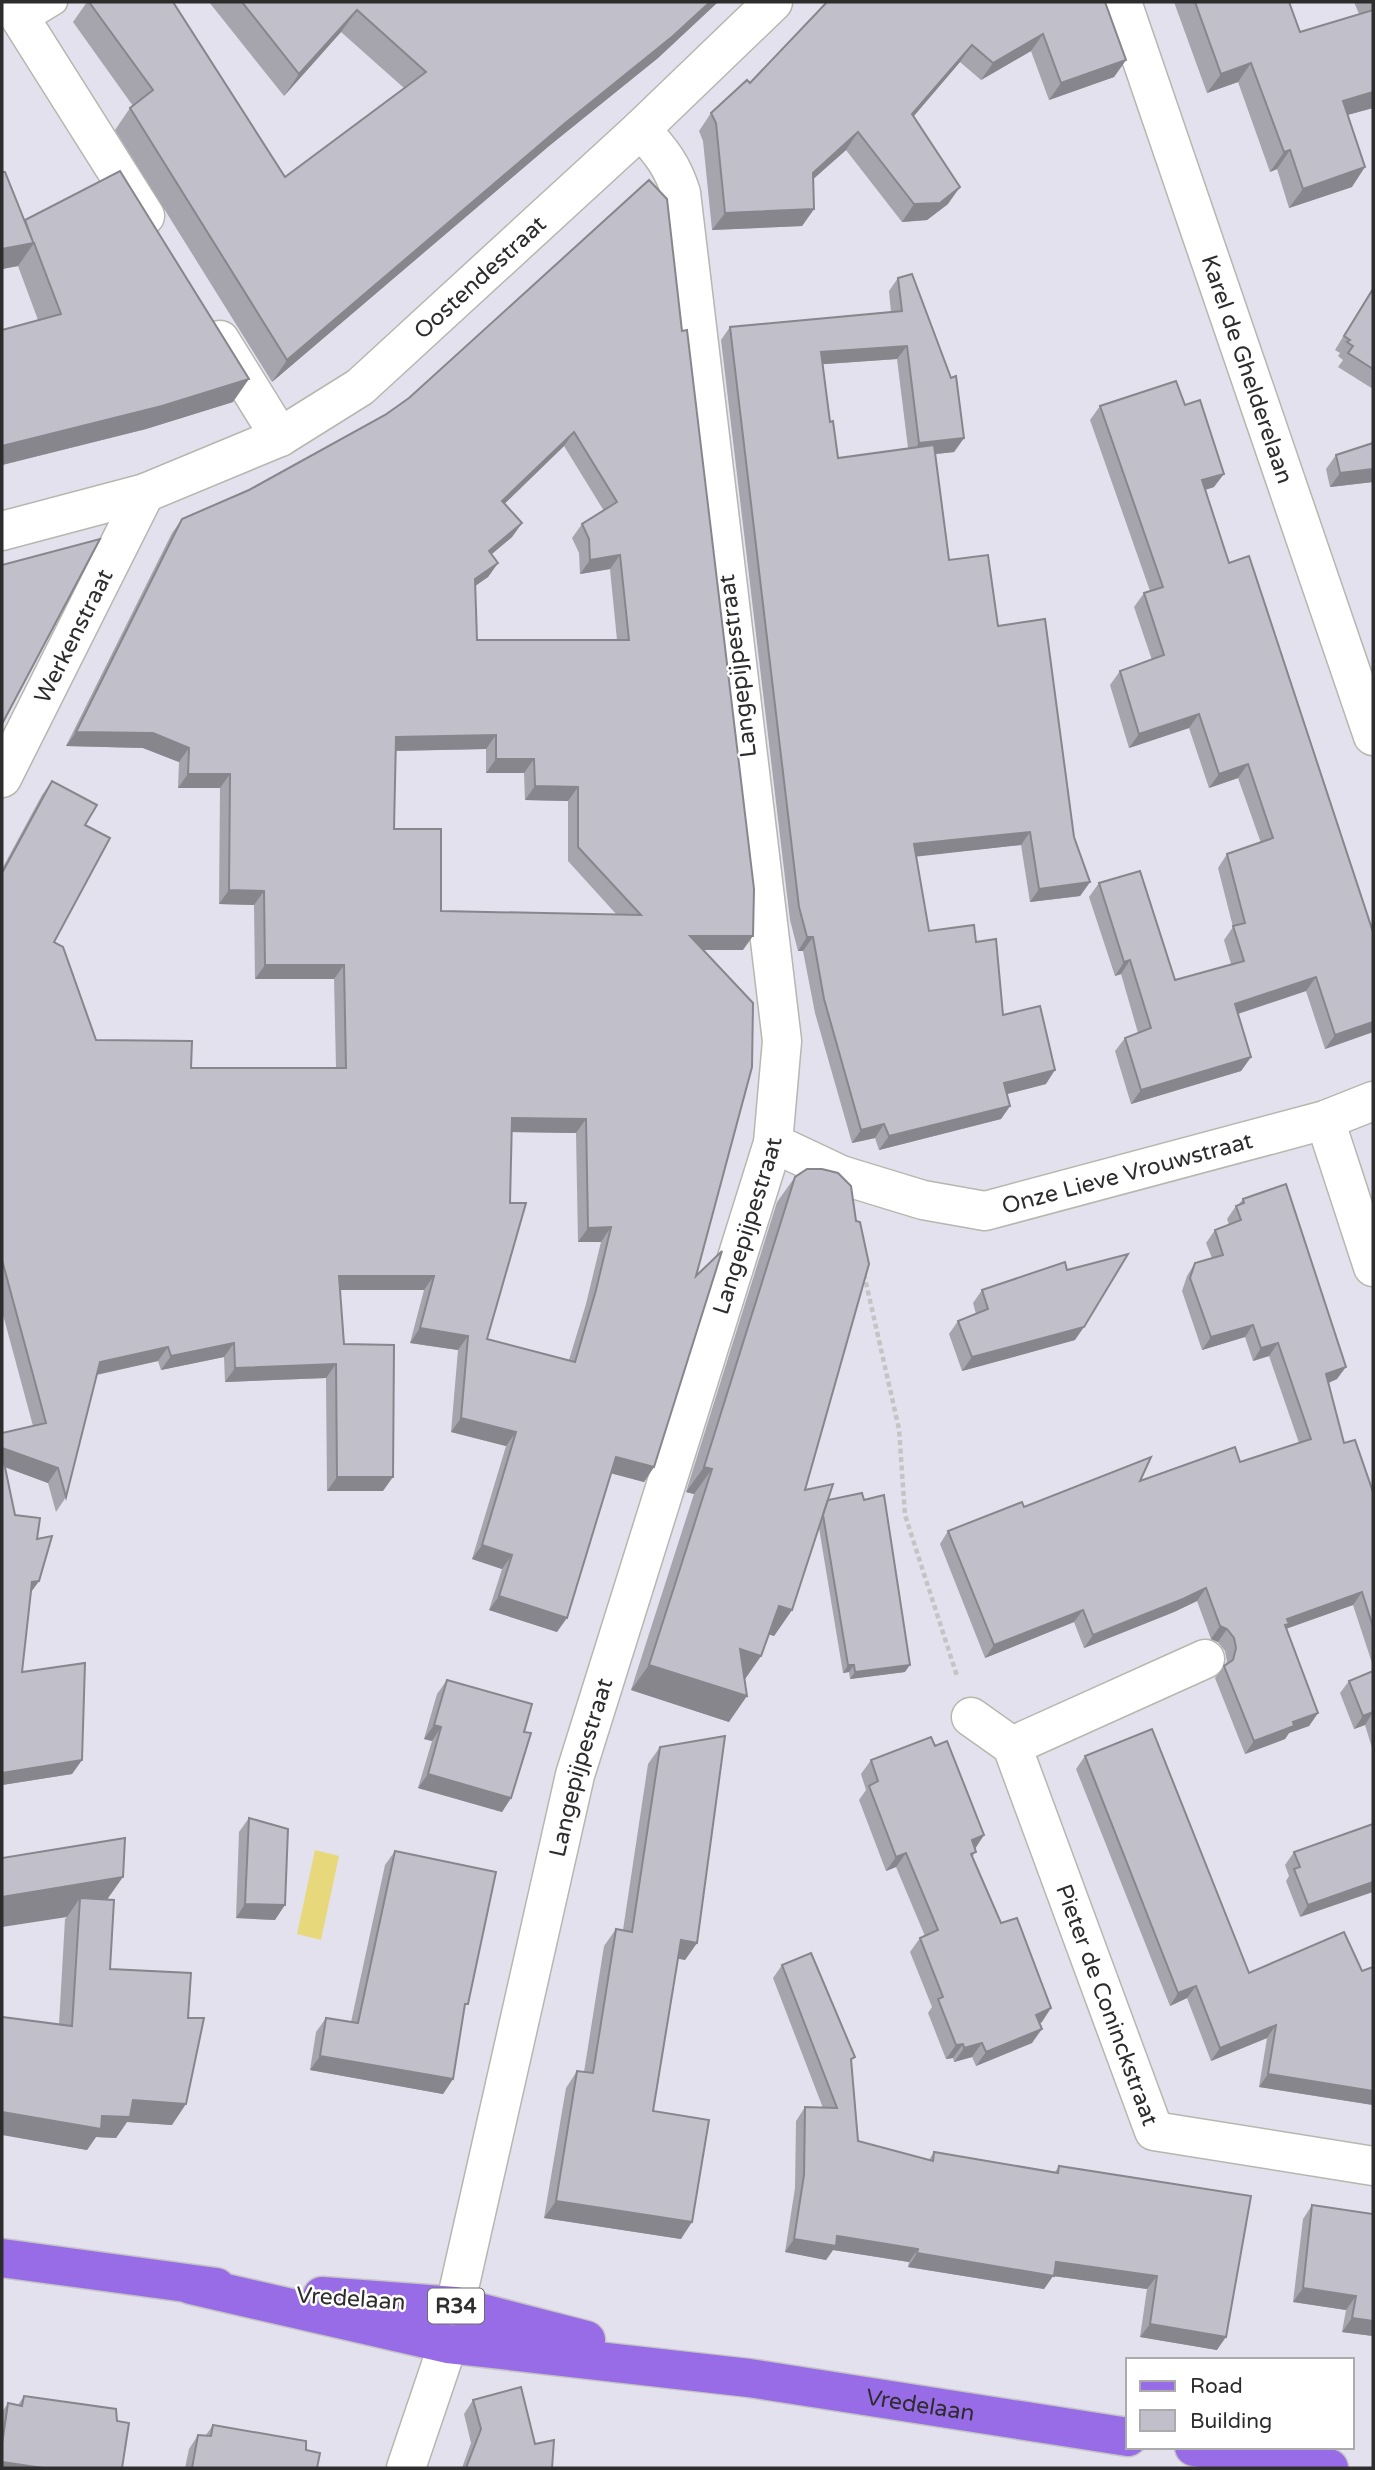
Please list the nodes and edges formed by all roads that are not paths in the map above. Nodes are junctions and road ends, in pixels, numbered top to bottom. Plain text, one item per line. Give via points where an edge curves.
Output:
1 (55, 2) edge
2 (773, 2) edge
3 (1122, 2) edge
4 (16, 12) edge
5 (641, 130) junction
6 (160, 240) edge
7 (202, 310) edge
8 (280, 437) junction
9 (145, 493) junction
10 (2, 524) edge
11 (2, 531) edge
12 (1373, 736) edge
13 (2, 778) edge
14 (1373, 1101) edge
15 (1325, 1120) junction
16 (773, 1143) junction
17 (1373, 1267) edge
18 (1205, 1659) dead end
19 (971, 1717) road end
20 (1012, 1746) junction
21 (1373, 2166) edge
22 (2, 2258) edge
23 (191, 2286) junction
24 (456, 2306) junction
25 (448, 2344) junction
26 (713, 2373) junction
27 (1126, 2437) edge
28 (1207, 2449) edge
29 (405, 2468) edge
30 (1329, 2468) edge

1 - 4 lane
2 - 5 street, Oostendestraat
3 - 12 street, Karel de Ghelderelaan
4 - 6 street
5 - 8 street, Oostendestraat via 360,387
5 - 16 street, Langepijpestraat via 667,159 681,193 782,1041
7 - 8 street
8 - 9 street, Oostendestraat
9 - 10 street, Oostendestraat
9 - 11 street, Oostendestraat
9 - 13 street, Werkenstraat
14 - 15 street, Onze Lieve Vrouwstraat
15 - 16 street, Onze Lieve Vrouwstraat via 985,1211 923,1200 841,1175
15 - 17 street
16 - 24 street, Langepijpestraat via 575,1775
18 - 20 street
19 - 20 street
20 - 21 street, Pieter de Coninckstraat via 1154,2131
22 - 23 main road, Vredelaan / R34
23 - 24 main road, Vredelaan / R34
23 - 25 main road, Vredelaan / R34
24 - 26 main road, Vredelaan / R34
25 - 26 main road, Vredelaan / R34
25 - 29 street
26 - 27 main road, Vredelaan / R34
28 - 30 main road

